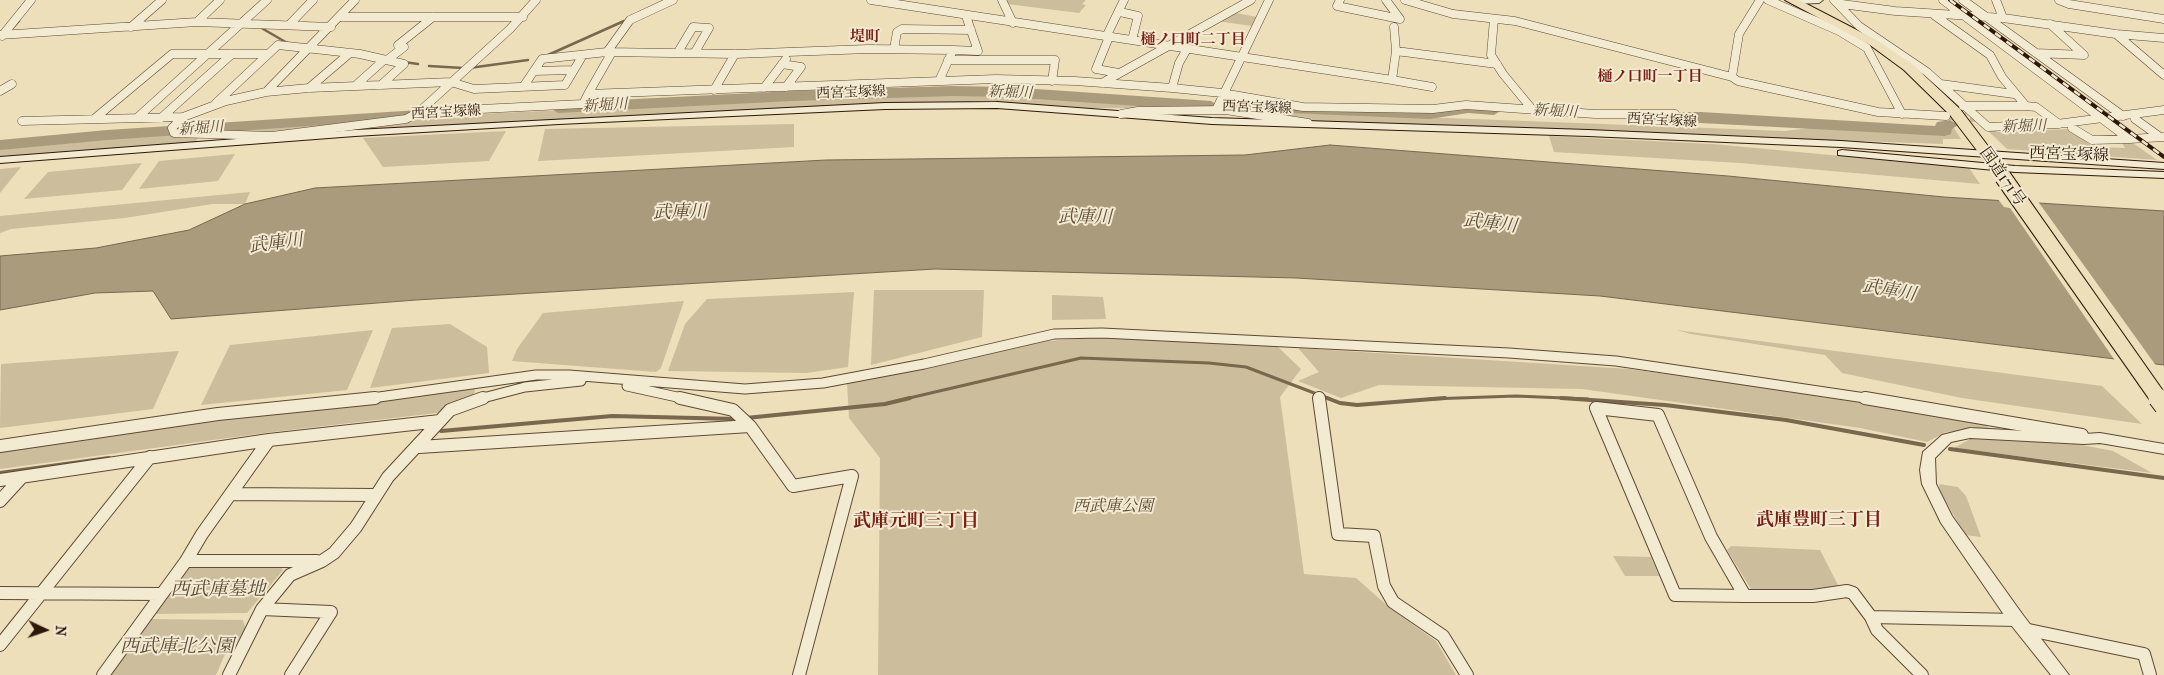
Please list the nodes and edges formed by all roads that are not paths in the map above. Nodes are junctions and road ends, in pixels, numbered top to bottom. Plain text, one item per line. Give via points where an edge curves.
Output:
1 (31, 0) edge
2 (162, 0) edge
3 (220, 0) edge
4 (267, 0) edge
5 (312, 0) edge
6 (355, 0) edge
7 (536, 0) edge
8 (673, 0) edge
9 (871, 0) edge
10 (1002, 0) edge
11 (1124, 0) edge
12 (1251, 0) edge
13 (1269, 0) edge
14 (1340, 0) edge
15 (1386, 0) edge
16 (1406, 0) edge
17 (1760, 0) edge
18 (1768, 0) edge
19 (1793, 0) edge
20 (1819, 0) edge
21 (1834, 0) edge
22 (1943, 0) edge
23 (1963, 0) edge
24 (1996, 0) edge
25 (2059, 0) edge
26 (2105, 0) edge
27 (2108, 10) junction
28 (1120, 12) junction
29 (1934, 15) junction
30 (966, 16) junction
31 (1964, 16) junction
32 (433, 17) junction
33 (523, 17) junction
34 (1986, 17) junction
35 (341, 18) junction
36 (1494, 18) junction
37 (2003, 18) junction
38 (2164, 19) edge
39 (198, 22) junction
40 (0, 23) edge
41 (244, 23) junction
42 (1013, 23) junction
43 (13, 24) junction
44 (2049, 24) junction
45 (289, 25) junction
46 (132, 27) junction
47 (330, 27) junction
48 (1394, 27) dead end
49 (971, 30) junction
50 (2116, 34) junction
51 (1, 36) edge
52 (1107, 37) junction
53 (2164, 38) edge
54 (1132, 40) junction
55 (1168, 46) junction
56 (308, 49) junction
57 (1187, 49) junction
58 (894, 50) junction
59 (952, 50) junction
60 (1396, 51) junction
61 (610, 52) junction
62 (678, 52) junction
63 (695, 52) junction
64 (790, 52) junction
65 (350, 53) junction
66 (2036, 53) junction
67 (210, 54) junction
68 (232, 54) junction
69 (268, 54) junction
70 (736, 54) junction
71 (583, 55) junction
72 (1240, 57) junction
73 (386, 60) junction
74 (948, 60) junction
75 (782, 64) junction
76 (1497, 64) junction
77 (573, 70) junction
78 (534, 71) junction
79 (1119, 74) junction
80 (2164, 75) edge
81 (1732, 77) junction
82 (1052, 80) junction
83 (1392, 80) junction
84 (939, 81) junction
85 (451, 82) junction
86 (1102, 83) junction
87 (12, 84) dead end
88 (1941, 84) junction
89 (381, 85) junction
90 (355, 86) junction
91 (523, 86) junction
92 (786, 87) junction
93 (1432, 87) dead end
94 (309, 88) junction
95 (764, 88) junction
96 (1172, 88) junction
97 (714, 90) junction
98 (0, 91) edge
99 (266, 92) junction
100 (1222, 93) junction
101 (588, 94) junction
102 (2014, 94) junction
103 (1964, 106) junction
104 (2026, 106) junction
105 (212, 107) junction
106 (1532, 108) junction
107 (1216, 110) junction
108 (2164, 110) edge
109 (1121, 114) junction
110 (1675, 114) dead end
111 (1902, 114) junction
112 (414, 115) junction
113 (2164, 115) edge
114 (1946, 116) tunnel mouth
115 (2123, 116) junction
116 (138, 117) junction
117 (183, 117) junction
118 (161, 118) junction
119 (94, 119) junction
120 (2135, 120) junction
121 (22, 121) dead end
122 (2106, 121) junction
123 (2057, 124) junction
124 (1324, 125) junction
125 (2072, 128) junction
126 (2162, 137) edge
127 (270, 138) junction
128 (1704, 139) junction
129 (2130, 139) junction
130 (1989, 158) junction
131 (0, 160) edge
132 (2164, 166) edge
133 (2164, 175) edge
134 (598, 378) junction
135 (1319, 398) dead end
136 (2164, 406) edge
137 (440, 421) junction
138 (750, 426) junction
139 (2100, 438) junction
140 (269, 440) junction
141 (0, 446) edge
142 (419, 447) junction
143 (2164, 449) edge
144 (150, 457) junction
145 (22, 477) junction
146 (0, 480) edge
147 (231, 494) junction
148 (376, 495) junction
149 (0, 501) edge
150 (186, 561) junction
151 (322, 562) junction
152 (0, 593) edge
153 (42, 593) junction
154 (160, 594) junction
155 (1745, 596) junction
156 (262, 609) junction
157 (1871, 617) junction
158 (2020, 624) junction
159 (0, 645) edge
160 (102, 675) edge
161 (229, 675) edge
162 (291, 675) edge
163 (799, 675) edge
164 (1467, 675) edge
165 (1922, 675) edge
166 (2061, 675) edge
167 (2150, 675) edge

1 - 43 street
2 - 46 street
3 - 39 street
4 - 41 street
5 - 45 street
6 - 35 street
7 - 33 street
8 - 61 street via 630,20
9 - 30 street
10 - 42 street
11 - 28 street
12 - 55 street
13 - 72 street
14 - 15 street via 1337,6 1400,19
16 - 36 street via 1452,14
17 - 81 street via 1739,34
18 - 111 street via 1839,31 1867,48
19 - 20 street
19 - 130 highway, 国道171号 via 1874,43 1908,67 1955,112
21 - 29 street via 1842,4
21 - 88 street via 1859,26
22 - 31 street
23 - 34 street
24 - 37 street
25 - 27 street
26 - 27 street
27 - 38 street
28 - 52 street
28 - 54 street via 1138,16
29 - 31 street
29 - 102 street via 1990,55
30 - 42 street
30 - 49 street
31 - 34 street
31 - 122 street
32 - 33 street
32 - 35 street
32 - 73 street via 398,44 404,46
33 - 85 street
34 - 37 street
34 - 66 street
35 - 47 street
36 - 76 street via 1491,54
36 - 81 street
37 - 44 street
39 - 41 street
39 - 46 street
40 - 43 street
41 - 45 street
41 - 67 street
42 - 52 street
43 - 51 street
44 - 50 street
44 - 66 street via 2084,55
45 - 47 street
46 - 51 street
47 - 56 street
48 - 60 street
49 - 58 street via 902,29 897,32
49 - 59 street via 978,51
50 - 53 street
50 - 80 street
52 - 54 street
52 - 79 street via 1096,69
54 - 55 street
55 - 57 street
55 - 79 street
56 - 65 street
56 - 69 street via 278,44
56 - 99 street
57 - 72 street
57 - 96 street
58 - 59 street
58 - 64 street
59 - 74 street
60 - 76 street
60 - 83 street
61 - 62 street
61 - 71 street
61 - 101 street
62 - 63 street
62 - 63 street via 693,27 709,28
63 - 70 street
64 - 70 street
64 - 75 street
65 - 73 street
65 - 94 street
66 - 115 street
67 - 68 street
67 - 116 street
67 - 119 street via 172,54
68 - 69 street
68 - 118 street
69 - 105 street
70 - 97 street
71 - 77 street
71 - 78 street via 542,59
72 - 83 street
72 - 100 street
73 - 89 street via 404,64
73 - 90 street
74 - 82 street via 1055,60
74 - 84 street
75 - 92 street via 801,66
75 - 95 street
76 - 106 street
77 - 78 street
77 - 91 street via 565,85
78 - 91 street
79 - 86 street
81 - 111 street via 1878,112
82 - 84 street
82 - 86 street
83 - 93 street
84 - 92 street
85 - 89 street
85 - 91 street via 474,89
85 - 112 street
86 - 96 street
87 - 98 street
88 - 102 street
88 - 103 street
89 - 90 street
90 - 94 street
92 - 95 street
94 - 99 street
95 - 97 street
96 - 100 street
97 - 101 street
99 - 105 street
100 - 106 street via 1303,107 1433,109 1466,105
100 - 107 street
101 - 112 street via 583,104
102 - 104 street
103 - 104 street
103 - 123 street via 1988,127
104 - 123 street via 2036,107
105 - 117 street
106 - 110 street via 1594,114
107 - 109 street
107 - 124 street
108 - 115 street
109 - 124 main road, 西宮宝塚線
109 - 127 main road, 西宮宝塚線 via 997,105 885,106
111 - 114 street
112 - 127 street
113 - 120 street
115 - 122 street
116 - 118 street
116 - 119 street
117 - 118 street
117 - 127 street via 172,130 179,134
119 - 121 street
120 - 122 street
120 - 126 street
122 - 123 street
122 - 125 street
122 - 129 street
123 - 125 street
124 - 128 main road, 西宮宝塚線 via 1588,132
125 - 129 street via 2092,140
126 - 129 street
127 - 131 main road, 西宮宝塚線
128 - 130 main road, 西宮宝塚線
128 - 133 main road, 西宮宝塚線 via 2007,169
130 - 132 main road, 西宮宝塚線
130 - 136 highway, 国道171号, bridge
134 - 137 street via 525,387 491,395 450,410
134 - 138 street via 725,407
134 - 139 street via 745,389 823,383 916,366 1054,334 1102,332 1616,361 1788,385
134 - 141 street via 536,374 368,399 164,421
135 - 164 street via 1338,534 1374,536 1384,586 1393,602 1443,636
137 - 140 street
137 - 142 street
138 - 142 street
138 - 163 street via 793,486 852,476
139 - 143 street
139 - 158 street via 1970,433 1947,438 1928,456 1929,484 1946,519
140 - 144 street
140 - 147 street
142 - 148 street via 388,477
144 - 145 street
144 - 153 street
145 - 146 street
145 - 149 street
147 - 148 street
147 - 150 street
148 - 151 street via 356,527
150 - 151 street
150 - 154 street
151 - 156 street via 290,575
152 - 153 street
153 - 154 street
153 - 159 street
154 - 160 street
155 - 155 street via 1711,537 1658,415 1596,408 1675,595
155 - 157 street via 1813,596 1847,591 1853,593
156 - 161 street
156 - 162 street via 331,612
157 - 158 street
157 - 165 street via 1877,630
158 - 166 street
158 - 167 street via 2144,654

